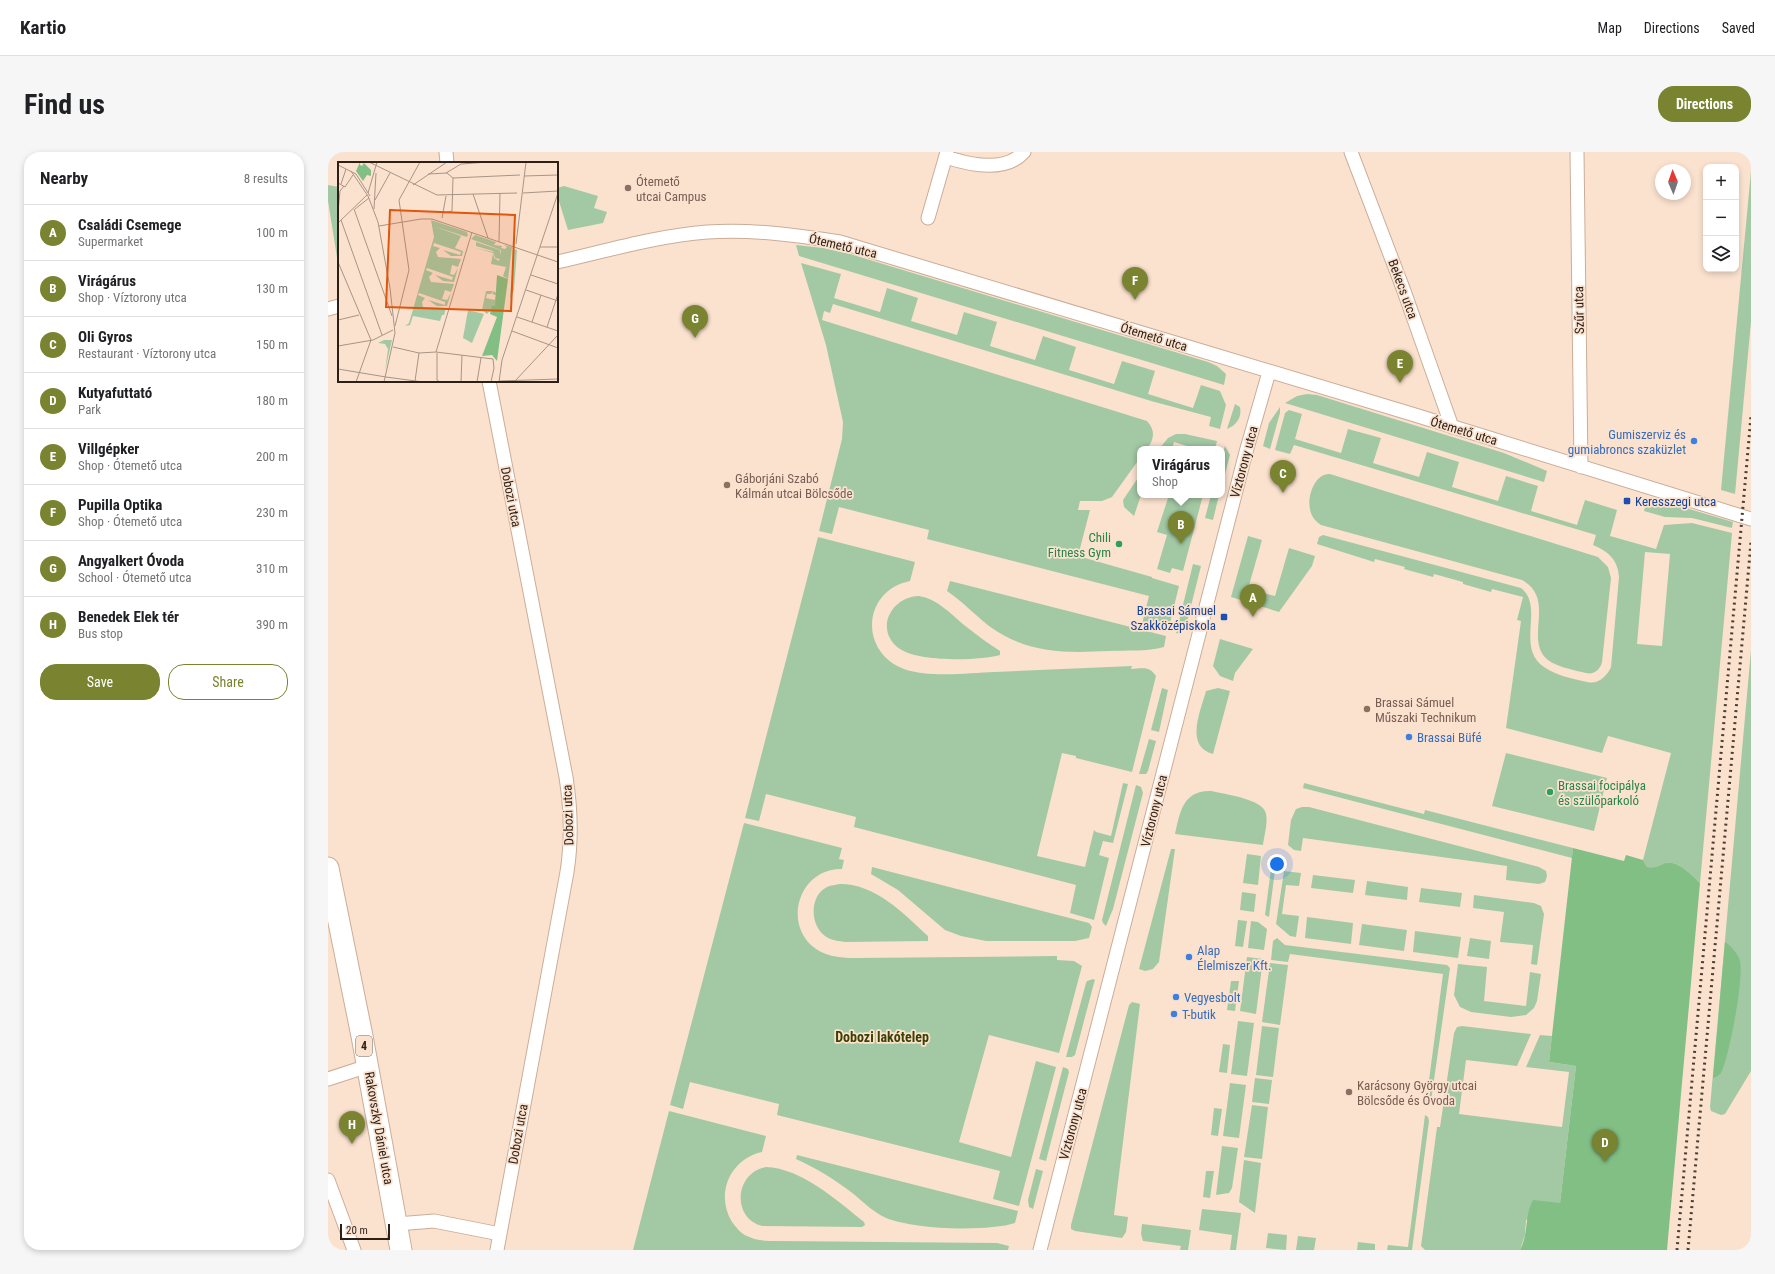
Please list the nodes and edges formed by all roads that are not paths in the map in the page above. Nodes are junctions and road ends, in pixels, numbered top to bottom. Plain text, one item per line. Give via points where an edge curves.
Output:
1 (446, 152) edge
2 (1024, 152) edge
3 (1351, 152) edge
4 (1577, 152) edge
5 (947, 155) edge
6 (447, 162) edge
7 (928, 218) dead end
8 (558, 262) edge
9 (338, 306) edge
10 (328, 309) edge
11 (1269, 372) junction
12 (489, 382) edge
13 (1452, 427) junction
14 (1581, 467) junction
15 (1747, 517) edge
16 (328, 868) edge
17 (368, 1066) junction
18 (328, 1079) edge
19 (328, 1180) edge
20 (397, 1224) junction
21 (500, 1234) junction
22 (354, 1250) edge
23 (401, 1250) edge
24 (497, 1250) edge
25 (1040, 1250) edge

1 - 6 street
2 - 5 street via 1012,161 1001,164 968,164
3 - 13 street, Bekecs utca
4 - 14 street, Szűr utca
5 - 7 street
8 - 11 street, Ótemető utca via 705,232 765,232 808,237 868,250
9 - 10 street
11 - 13 street, Ótemető utca
11 - 25 street, Víztorony utca
12 - 21 street, Dobozi utca via 566,777 571,816 566,879
13 - 14 street, Ótemető utca
14 - 15 street, Ótemető utca
16 - 17 main road, Rakovszky Dániel utca / 4
17 - 18 street
17 - 20 main road, Rakovszky Dániel utca / 4
19 - 22 street
20 - 21 street via 434,1221
20 - 23 main road, 4
21 - 24 street, Dobozi utca

